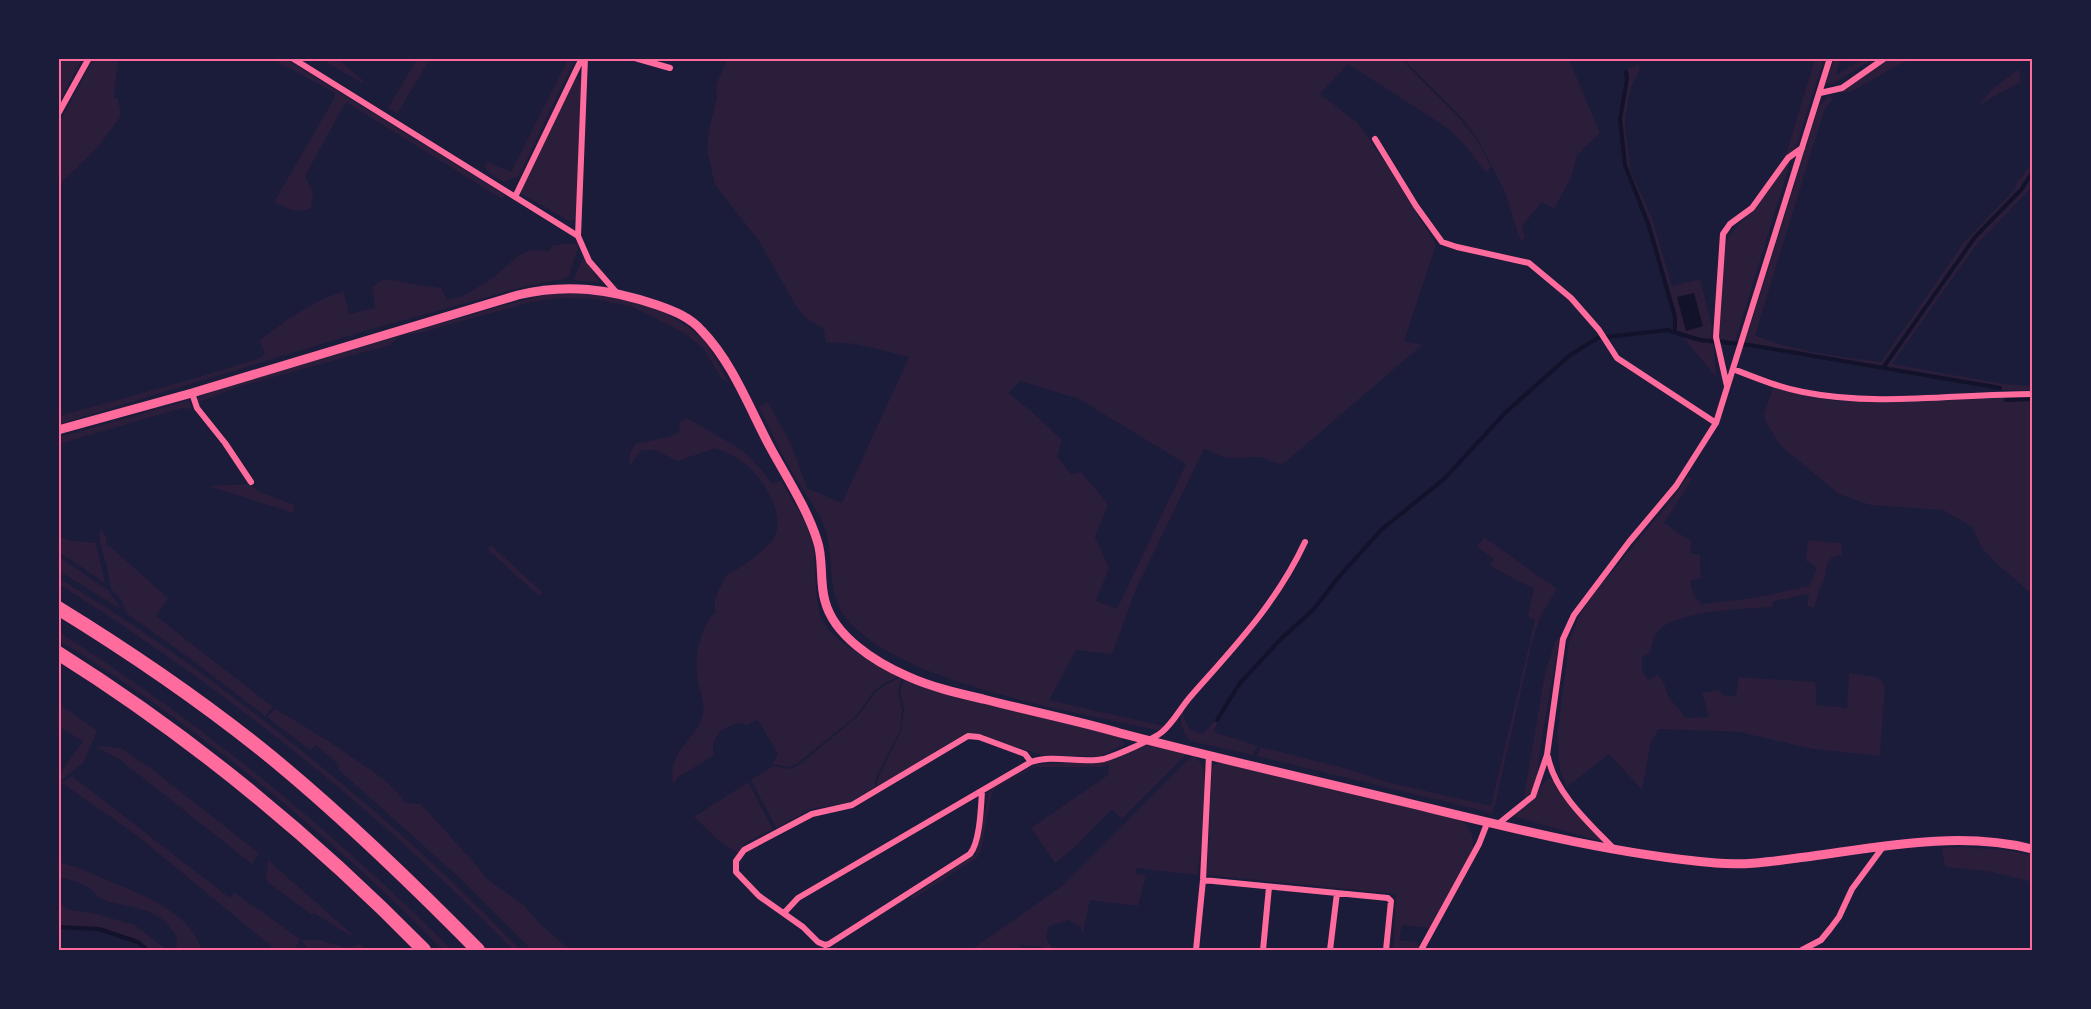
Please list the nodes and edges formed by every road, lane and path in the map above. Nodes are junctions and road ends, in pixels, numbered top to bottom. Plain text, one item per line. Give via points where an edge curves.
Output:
1 (88, 58) edge
2 (292, 58) edge
3 (584, 58) edge
4 (635, 58) edge
5 (1830, 58) edge
6 (1885, 58) edge
7 (670, 68) dead end
8 (1820, 93) junction
9 (58, 114) edge
10 (1375, 139) dead end
11 (1802, 148) junction
12 (515, 197) junction
13 (578, 236) junction
14 (616, 292) junction
15 (1733, 369) junction
16 (1727, 386) junction
17 (192, 393) junction
18 (2032, 394) edge
19 (1716, 423) junction
20 (58, 430) edge
21 (251, 482) dead end
22 (1305, 542) dead end
23 (58, 608) edge
24 (58, 653) edge
25 (1149, 740) junction
26 (1547, 755) junction
27 (1209, 756) junction
28 (1031, 762) junction
29 (982, 791) junction
30 (1488, 822) junction
31 (1498, 824) junction
32 (1883, 847) junction
33 (2032, 849) edge
34 (1616, 850) junction
35 (1203, 880) junction
36 (1269, 887) junction
37 (1337, 893) junction
38 (784, 913) junction
39 (424, 951) edge
40 (478, 951) edge
41 (1196, 951) edge
42 (1263, 951) edge
43 (1330, 951) edge
44 (1386, 951) edge
45 (1421, 951) edge
46 (1802, 951) edge

1 - 9 street
2 - 12 street
3 - 12 street
3 - 13 street
4 - 7 street
5 - 8 street
6 - 8 street via 1842,88
8 - 11 street
10 - 19 street via 1442,242 1529,263 1571,298 1617,358
11 - 15 street
11 - 16 street via 1788,158 1752,208 1723,234 1716,340
12 - 13 street
13 - 14 street via 590,261
14 - 17 street via 574,288 535,291
14 - 25 street via 684,316 698,326 720,354 815,534 824,599 835,623 850,641 887,666 921,682
15 - 16 street
15 - 18 street via 1771,384 1839,397
16 - 19 street
17 - 20 street
17 - 21 street via 197,408
19 - 26 street via 1676,486 1574,615 1563,639
22 - 25 street via 1290,573 1250,631 1172,722
23 - 40 highway via 178,687 260,748 339,815
24 - 39 highway via 236,779 314,844
25 - 27 street
25 - 28 street via 1103,759
26 - 31 street via 1533,796
26 - 34 street via 1558,783
27 - 30 street
27 - 35 street
28 - 29 street
28 - 38 street via 1025,754 968,736 852,805 812,814 744,850 736,861 739,877
29 - 38 street via 798,898
29 - 38 street via 975,845 970,855 835,942 821,944
30 - 31 street
30 - 45 street
31 - 34 street
32 - 33 street via 1958,840
32 - 34 street via 1732,864
32 - 46 street via 1852,889 1830,929 1821,940
35 - 36 street
35 - 41 street
36 - 37 street
36 - 42 street
37 - 43 street
37 - 44 street via 1391,901

